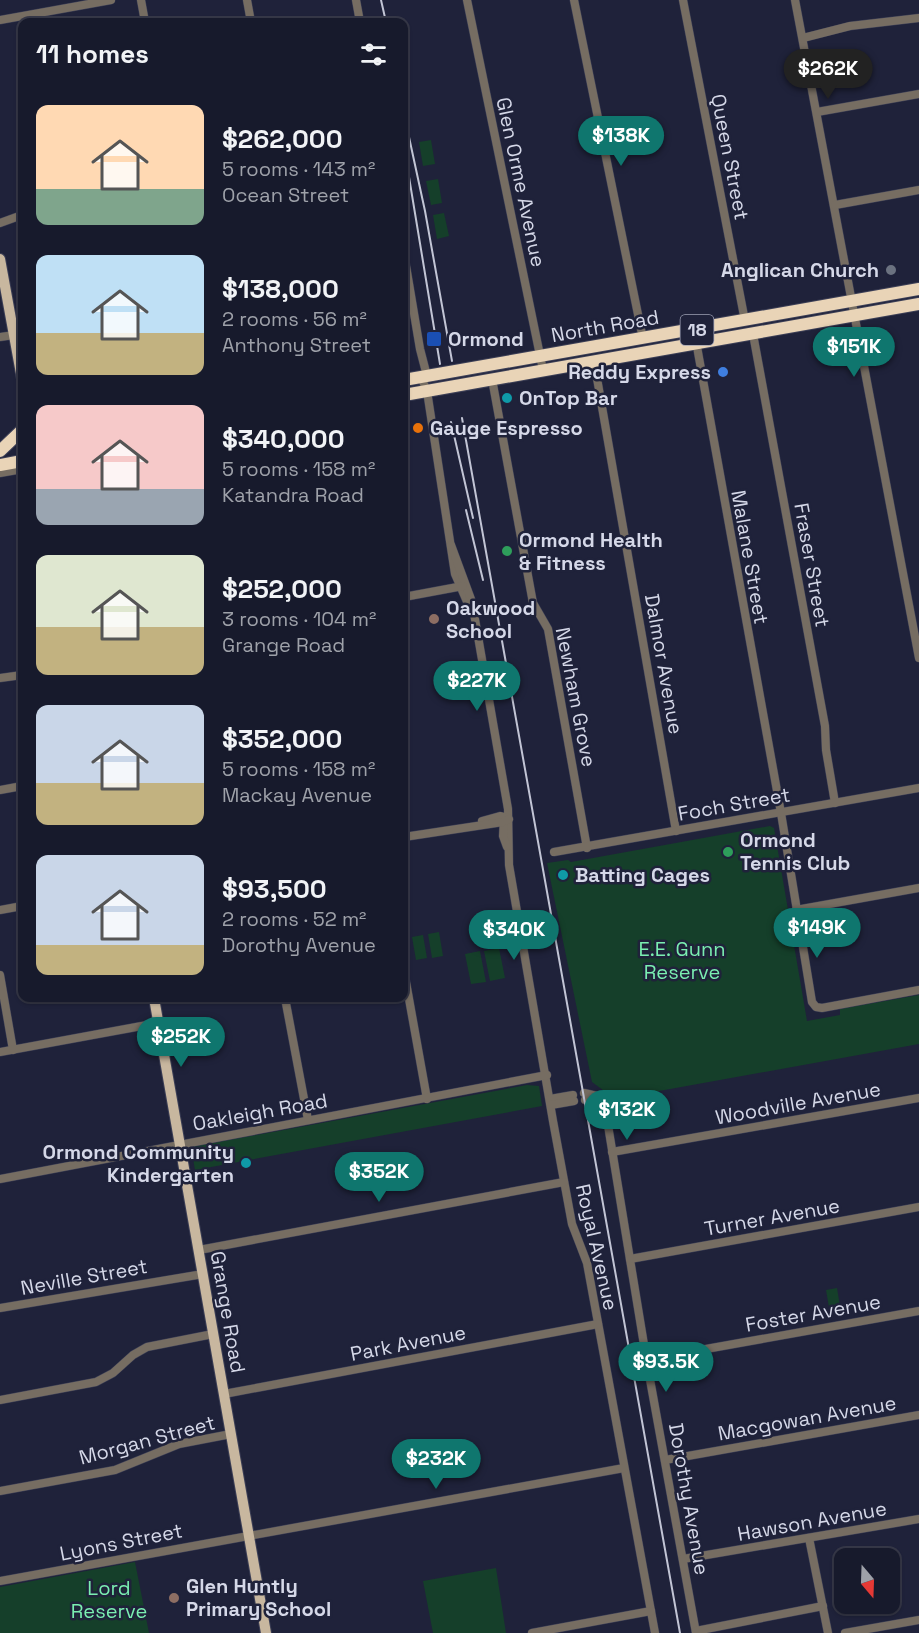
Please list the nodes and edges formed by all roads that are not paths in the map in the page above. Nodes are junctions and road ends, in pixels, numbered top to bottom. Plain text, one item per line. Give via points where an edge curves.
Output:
1 (111, 0) edge
2 (141, 0) edge
3 (247, 0) edge
4 (356, 0) edge
5 (467, 0) edge
6 (574, 0) edge
7 (683, 0) edge
8 (795, 0) edge
9 (87, 2) edge
10 (144, 18) edge
11 (250, 18) edge
12 (359, 18) edge
13 (919, 18) edge
14 (0, 20) edge
15 (803, 38) junction
16 (919, 94) edge
17 (817, 112) junction
18 (919, 190) edge
19 (835, 205) junction
20 (18, 217) edge
21 (0, 224) edge
22 (0, 259) edge
23 (408, 278) edge
24 (919, 288) edge
25 (853, 301) junction
26 (919, 304) edge
27 (809, 309) junction
28 (856, 316) junction
29 (745, 321) junction
30 (811, 324) junction
31 (753, 334) junction
32 (14, 335) junction
33 (695, 337) junction
34 (0, 338) edge
35 (643, 339) junction
36 (18, 357) edge
37 (540, 357) junction
38 (594, 361) junction
39 (543, 370) junction
40 (424, 377) junction
41 (408, 379) edge
42 (492, 379) junction
43 (423, 391) junction
44 (408, 394) edge
45 (18, 434) edge
46 (18, 447) edge
47 (0, 451) edge
48 (18, 462) edge
49 (0, 465) edge
50 (18, 469) edge
51 (0, 473) edge
52 (463, 586) junction
53 (408, 596) edge
54 (919, 658) edge
55 (18, 676) edge
56 (0, 678) edge
57 (18, 787) edge
58 (919, 788) edge
59 (0, 790) edge
60 (835, 803) junction
61 (779, 813) junction
62 (505, 819) junction
63 (676, 831) junction
64 (408, 836) edge
65 (587, 848) junction
66 (554, 852) dead end
67 (919, 888) edge
68 (18, 907) edge
69 (0, 910) edge
70 (796, 910) junction
71 (0, 975) edge
72 (919, 990) edge
73 (408, 993) edge
74 (155, 1002) edge
75 (286, 1002) edge
76 (158, 1023) junction
77 (13, 1050) junction
78 (0, 1052) edge
79 (547, 1078) junction
80 (585, 1096) dead end
81 (573, 1098) dead end
82 (919, 1098) edge
83 (427, 1099) junction
84 (551, 1102) junction
85 (308, 1120) junction
86 (180, 1144) junction
87 (613, 1155) junction
88 (0, 1179) edge
89 (564, 1182) junction
90 (919, 1207) edge
91 (199, 1250) junction
92 (630, 1259) junction
93 (202, 1272) junction
94 (0, 1308) edge
95 (919, 1311) edge
96 (598, 1324) junction
97 (213, 1334) junction
98 (646, 1360) junction
99 (224, 1394) junction
100 (0, 1400) edge
101 (919, 1415) edge
102 (231, 1434) junction
103 (665, 1460) junction
104 (624, 1468) junction
105 (0, 1491) edge
106 (919, 1519) edge
107 (249, 1536) junction
108 (810, 1538) junction
109 (683, 1561) junction
110 (0, 1581) edge
111 (823, 1606) junction
112 (651, 1611) junction
113 (919, 1620) edge
114 (696, 1632) edge
115 (266, 1633) edge
116 (532, 1633) edge
117 (655, 1633) edge
118 (828, 1633) edge
119 (845, 1633) edge

1 - 9 street
2 - 10 street
3 - 11 street
4 - 12 street
5 - 37 street, Glen Orme Avenue
6 - 35 street
7 - 29 street, Queen Street
8 - 15 street
9 - 14 street
13 - 15 street via 850,26
15 - 17 street
16 - 17 street
17 - 19 street
18 - 19 street
19 - 25 street
20 - 21 street
22 - 32 main road
23 - 40 street, Royal Avenue
24 - 25 highway, North Road / 18
25 - 27 highway, North Road / 18
25 - 28 street
26 - 28 highway, North Road / 18
27 - 29 highway, North Road / 18
27 - 30 highway
28 - 30 highway, North Road / 18
28 - 54 street
29 - 33 highway, North Road / 18
30 - 31 highway, North Road / 18
31 - 33 highway, North Road / 18
31 - 60 street, Fraser Street via 825,726
32 - 34 street
32 - 36 main road
33 - 35 highway, North Road / 18
33 - 38 highway, North Road / 18
33 - 61 street, Malane Street
35 - 37 highway, North Road / 18
37 - 39 street, Glen Orme Avenue
37 - 40 highway, North Road / 18
38 - 39 highway, North Road / 18
38 - 63 street, Dalmor Avenue
39 - 42 highway, North Road / 18
40 - 41 highway, North Road / 18
40 - 43 street, Royal Avenue
42 - 43 highway, North Road / 18
42 - 65 street, Newham Grove via 533,604 548,629
43 - 44 highway, North Road / 18
43 - 52 street, Royal Avenue
45 - 47 highway
46 - 47 highway
48 - 49 highway
50 - 51 street
52 - 53 street
52 - 62 street, Royal Avenue via 473,618 506,802
55 - 56 street
57 - 59 street
58 - 60 street, Foch Street
60 - 61 street, Foch Street
61 - 63 street, Foch Street
61 - 70 street, Malane Street
62 - 64 street
62 - 79 street, Royal Avenue
63 - 65 street, Foch Street
65 - 66 street, Foch Street
67 - 70 street
68 - 69 street
70 - 72 street, Malane Street via 811,1000 816,1007
71 - 77 street
73 - 83 street
74 - 76 main road, Grange Road
75 - 85 street
76 - 77 street
76 - 86 main road, Grange Road
77 - 78 street
79 - 83 street, Oakleigh Road
79 - 84 street, Royal Avenue
80 - 87 street via 605,1112
81 - 84 street
82 - 87 street, Woodville Avenue
83 - 85 street, Oakleigh Road
84 - 89 street, Royal Avenue
85 - 86 street, Oakleigh Road
86 - 88 street, Oakleigh Road
86 - 91 main road, Grange Road
87 - 92 street, Dorothy Avenue
89 - 91 street
89 - 96 street, Royal Avenue via 573,1230 587,1263
90 - 92 street, Turner Avenue
91 - 93 main road, Grange Road
92 - 98 street, Dorothy Avenue
93 - 94 street, Neville Street
93 - 97 main road, Grange Road
95 - 98 street, Foster Avenue
96 - 99 street, Park Avenue
96 - 104 street, Royal Avenue
97 - 99 main road, Grange Road
97 - 100 street via 147,1347 96,1382
98 - 103 street, Dorothy Avenue
99 - 102 main road, Grange Road
101 - 103 street, Macgowan Avenue
102 - 105 street, Morgan Street via 179,1444 115,1470
102 - 107 main road, Grange Road
103 - 109 street, Dorothy Avenue
104 - 107 street, Lyons Street
104 - 112 street, Royal Avenue
106 - 108 street, Hawson Avenue
107 - 110 street, Lyons Street
107 - 115 main road, Grange Road
108 - 109 street, Hawson Avenue
108 - 111 street
109 - 114 street, Dorothy Avenue
111 - 114 street
111 - 118 street
112 - 116 street
112 - 117 street, Royal Avenue
113 - 119 street

